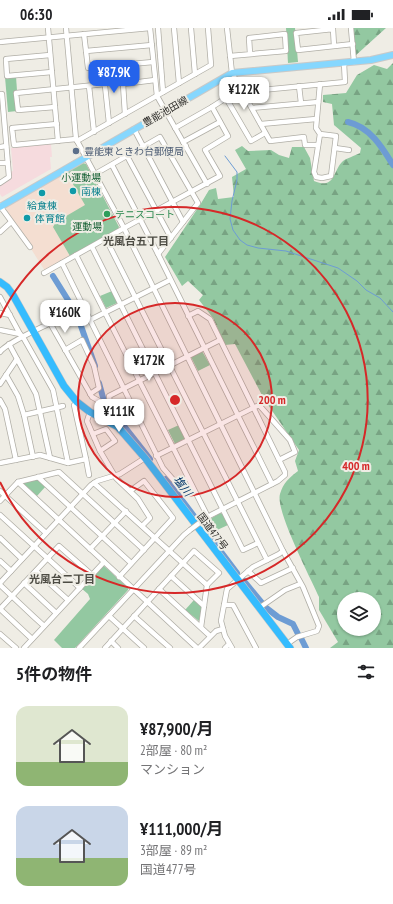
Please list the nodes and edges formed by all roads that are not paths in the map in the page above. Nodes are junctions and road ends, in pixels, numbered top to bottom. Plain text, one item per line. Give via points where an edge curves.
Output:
1 (48, 28) edge
2 (66, 28) edge
3 (150, 28) edge
4 (158, 28) edge
5 (174, 28) edge
6 (191, 28) edge
7 (208, 28) edge
8 (227, 28) edge
9 (351, 28) edge
10 (84, 34) junction
11 (66, 36) junction
12 (49, 37) junction
13 (0, 42) edge
14 (353, 44) junction
15 (152, 45) junction
16 (334, 46) junction
17 (86, 52) junction
18 (250, 54) junction
19 (50, 55) junction
20 (393, 55) edge
21 (230, 56) junction
22 (154, 62) junction
23 (354, 62) junction
24 (344, 63) junction
25 (103, 67) junction
26 (52, 72) junction
27 (232, 73) junction
28 (195, 74) junction
29 (155, 80) junction
30 (179, 83) junction
31 (105, 84) junction
32 (320, 84) junction
33 (89, 86) junction
34 (299, 86) junction
35 (71, 88) junction
36 (53, 89) junction
37 (163, 92) junction
38 (242, 92) junction
39 (0, 94) edge
40 (157, 96) junction
41 (318, 102) junction
42 (300, 104) junction
43 (55, 107) junction
44 (212, 107) junction
45 (252, 108) junction
46 (165, 111) junction
47 (2, 112) edge
48 (125, 114) junction
49 (316, 120) junction
50 (220, 122) junction
51 (109, 123) junction
52 (57, 124) junction
53 (261, 124) junction
54 (175, 128) junction
55 (2, 129) edge
56 (134, 129) junction
57 (94, 132) junction
58 (265, 133) junction
59 (320, 134) junction
60 (76, 140) junction
61 (58, 141) junction
62 (185, 144) junction
63 (318, 145) junction
64 (6, 146) junction
65 (0, 147) edge
66 (143, 147) junction
67 (335, 148) junction
68 (349, 150) dead end
69 (169, 154) junction
70 (86, 156) junction
71 (127, 156) junction
72 (8, 162) junction
73 (0, 163) edge
74 (112, 164) junction
75 (95, 174) junction
76 (0, 183) edge
77 (207, 184) junction
78 (192, 192) junction
79 (173, 202) junction
80 (0, 206) edge
81 (157, 211) junction
82 (140, 220) junction
83 (12, 222) junction
84 (183, 222) junction
85 (124, 228) junction
86 (0, 232) edge
87 (171, 238) junction
88 (106, 239) junction
89 (30, 247) dead end
90 (92, 247) junction
91 (158, 254) junction
92 (76, 256) junction
93 (62, 263) junction
94 (44, 273) dead end
95 (170, 280) junction
96 (0, 282) edge
97 (153, 288) junction
98 (0, 297) edge
99 (136, 297) junction
100 (121, 305) junction
101 (0, 313) edge
102 (105, 313) junction
103 (10, 315) junction
104 (188, 316) junction
105 (90, 320) junction
106 (0, 330) edge
107 (33, 332) junction
108 (21, 335) junction
109 (220, 340) junction
110 (9, 344) junction
111 (204, 348) junction
112 (1, 349) edge
113 (65, 350) junction
114 (187, 356) junction
115 (17, 359) junction
116 (170, 365) junction
117 (155, 373) junction
118 (6, 375) junction
119 (139, 381) junction
120 (0, 384) edge
121 (123, 389) junction
122 (90, 394) junction
123 (0, 400) edge
124 (77, 402) junction
125 (63, 406) dead end
126 (57, 407) junction
127 (110, 407) junction
128 (254, 408) junction
129 (40, 411) junction
130 (90, 412) junction
131 (24, 414) junction
132 (238, 416) junction
133 (108, 420) junction
134 (221, 424) junction
135 (203, 433) junction
136 (93, 434) junction
137 (188, 440) junction
138 (173, 448) junction
139 (100, 452) junction
140 (156, 456) junction
141 (33, 457) junction
142 (50, 458) junction
143 (144, 458) junction
144 (86, 459) junction
145 (16, 460) junction
146 (279, 460) junction
147 (0, 462) edge
148 (68, 463) junction
149 (89, 475) dead end
150 (115, 476) junction
151 (38, 477) junction
152 (188, 478) junction
153 (18, 482) junction
154 (94, 483) junction
155 (272, 484) junction
156 (130, 490) junction
157 (0, 491) edge
158 (255, 493) junction
159 (83, 494) junction
160 (5, 495) junction
161 (0, 501) edge
162 (238, 501) junction
163 (70, 506) junction
164 (222, 509) junction
165 (126, 511) junction
166 (0, 514) edge
167 (208, 517) junction
168 (58, 520) junction
169 (115, 523) junction
170 (142, 526) junction
171 (46, 533) junction
172 (102, 536) junction
173 (0, 538) edge
174 (155, 538) junction
175 (258, 543) junction
176 (34, 546) junction
177 (90, 549) junction
178 (144, 550) junction
179 (170, 550) junction
180 (283, 551) junction
181 (48, 558) junction
182 (22, 559) junction
183 (267, 560) junction
184 (0, 561) edge
185 (104, 562) junction
186 (131, 563) junction
187 (183, 563) junction
188 (293, 568) junction
189 (248, 570) junction
190 (11, 571) junction
191 (36, 571) junction
192 (92, 575) junction
193 (171, 576) junction
194 (119, 577) junction
195 (237, 579) junction
196 (24, 583) junction
197 (0, 584) edge
198 (300, 584) junction
199 (207, 585) junction
200 (80, 588) junction
201 (160, 588) junction
202 (134, 589) junction
203 (12, 596) junction
204 (68, 600) junction
205 (147, 602) junction
206 (224, 604) junction
207 (204, 606) junction
208 (259, 608) junction
209 (56, 613) junction
210 (109, 616) junction
211 (134, 616) junction
212 (44, 626) junction
213 (200, 627) junction
214 (123, 628) junction
215 (223, 629) junction
216 (0, 634) edge
217 (210, 636) junction
218 (32, 639) junction
219 (111, 641) junction
220 (231, 646) edge
221 (288, 646) edge
222 (16, 648) edge
223 (24, 648) edge
224 (79, 648) edge
225 (104, 648) edge
226 (118, 648) edge
227 (144, 648) edge
228 (170, 648) edge
229 (198, 648) edge
230 (225, 648) edge
231 (256, 648) edge

1 - 12 street
2 - 11 street
3 - 10 street
3 - 15 street
4 - 37 street
5 - 30 street
6 - 28 street
7 - 28 street via 211,64
8 - 21 street
9 - 14 street
10 - 11 street
10 - 17 street
11 - 12 street
11 - 35 street
12 - 13 street
12 - 19 street
14 - 16 street
14 - 23 street
15 - 17 street
15 - 22 street
16 - 16 street via 333,30 296,33 298,50
17 - 25 street via 88,68
18 - 18 street via 286,51 284,34 249,38
18 - 21 street
19 - 26 street
19 - 26 street via 6,59 7,76
20 - 23 main road, 豊能池田線
21 - 27 street
22 - 25 street
22 - 29 street
23 - 24 main road, 豊能池田線
24 - 27 main road, 豊能池田線
24 - 32 street via 345,82
25 - 31 street
26 - 36 street
27 - 38 street
27 - 46 main road, 豊能池田線
28 - 30 street
29 - 40 street
29 - 48 street via 123,84
30 - 37 street
31 - 33 street
31 - 51 street
32 - 34 street
32 - 41 street
33 - 35 street
33 - 57 street
34 - 38 street
34 - 42 street
35 - 36 street
35 - 60 street
36 - 43 street
36 - 43 street via 16,93 18,110
37 - 40 street
38 - 45 street
39 - 47 street
40 - 46 street
40 - 48 street
41 - 42 street
41 - 49 street
42 - 45 street
43 - 52 street
44 - 50 street
44 - 54 street
44 - 58 street via 226,98 251,141
45 - 53 street
46 - 54 street
46 - 56 main road, 豊能池田線
47 - 55 street
48 - 51 street
49 - 53 street
49 - 59 street via 316,128
50 - 62 street
50 - 77 street via 228,136 205,150 220,176
51 - 57 street
52 - 61 street
52 - 61 street via 12,128 14,145
53 - 58 street
54 - 62 street
55 - 64 street
56 - 66 street
56 - 70 main road, 豊能池田線
57 - 60 street
58 - 63 street via 270,141 304,137 305,145
59 - 63 street
59 - 67 street via 336,136
60 - 61 street
60 - 70 street
62 - 69 street
62 - 77 street
63 - 67 street via 314,172 316,177 331,176
64 - 65 street
64 - 72 street
66 - 69 street via 160,137
66 - 71 street
66 - 79 street
67 - 68 street
69 - 78 street
70 - 75 street
70 - 80 main road, 豊能池田線
71 - 74 street
71 - 81 street
72 - 73 street
72 - 76 street via 9,177
74 - 75 street
74 - 82 street
75 - 85 street
77 - 78 street
78 - 79 street
78 - 84 street via 198,203
79 - 81 street
79 - 84 street
80 - 83 street
81 - 82 street
81 - 87 street
82 - 85 street
82 - 91 street
83 - 86 street
83 - 89 street
84 - 87 street
85 - 88 street
85 - 97 street
87 - 91 street
88 - 90 street
88 - 99 street
90 - 92 street
90 - 100 street
91 - 95 street
92 - 93 street
92 - 102 street
93 - 94 street
93 - 105 street
95 - 97 street
95 - 104 street
96 - 107 highway, 国道477号 via 13,295
97 - 99 street
97 - 114 street
98 - 103 street
99 - 100 street
99 - 116 street
100 - 102 street
100 - 117 street
101 - 103 street
102 - 105 street
102 - 119 street
103 - 108 street
104 - 109 street via 198,311 210,319
104 - 111 street
105 - 121 street
106 - 108 street
107 - 108 street
107 - 113 street via 50,323
107 - 124 highway, 国道477号 via 64,386
108 - 110 street
108 - 126 street via 53,390
109 - 111 street
109 - 128 street
110 - 112 street
110 - 115 street
111 - 114 street
111 - 132 street
113 - 122 street
113 - 122 street via 82,340 94,366 99,388
114 - 116 street
114 - 134 street
115 - 118 street
115 - 129 street via 36,394
116 - 117 street
116 - 135 street
117 - 119 street
117 - 137 street
118 - 120 street
118 - 131 street via 18,396
119 - 121 street
119 - 138 street
121 - 127 street via 109,396
121 - 140 street
122 - 127 street via 92,398
123 - 145 street via 5,409
124 - 130 highway, 国道477号
124 - 144 street via 74,405
125 - 126 street
126 - 129 street
126 - 148 street
127 - 133 street
128 - 132 street
128 - 146 street
128 - 146 street via 259,405 290,440 295,452
129 - 131 street
129 - 142 street
130 - 133 highway, 国道477号
130 - 136 street via 88,421
131 - 141 street
132 - 134 street
132 - 155 street
133 - 143 highway, 国道477号 via 118,426
134 - 135 street
134 - 158 street
135 - 137 street
135 - 162 street
136 - 139 street
136 - 139 street via 106,429 115,441
137 - 138 street
137 - 164 street
138 - 140 street
138 - 152 street
139 - 150 street
140 - 152 street via 177,484
141 - 142 street
141 - 145 street
142 - 148 street
143 - 150 street
143 - 195 highway, 国道477号
144 - 148 street
144 - 149 street
145 - 147 street
146 - 155 street via 285,475
150 - 154 street
150 - 156 street
151 - 153 street
151 - 159 street via 59,472
151 - 163 street
152 - 167 street
153 - 160 street
153 - 168 street
154 - 159 street
154 - 165 street
155 - 158 street
156 - 170 street via 150,518
156 - 174 street via 144,481 173,518
157 - 160 street
158 - 162 street
158 - 180 street
159 - 163 street
159 - 169 street
160 - 161 street
160 - 171 street
162 - 164 street
162 - 175 street
163 - 168 street
163 - 172 street
164 - 167 street
164 - 175 street via 243,550
165 - 169 street
165 - 170 street
166 - 176 street
167 - 179 street, bridge
168 - 171 street
168 - 177 street
169 - 172 street
169 - 178 street
170 - 174 street
171 - 176 street
172 - 177 street
172 - 186 street
173 - 182 street
174 - 178 street
174 - 179 street
175 - 183 street
176 - 181 street
176 - 182 street
177 - 185 street
178 - 186 street
179 - 187 street
179 - 202 street
180 - 183 street
180 - 188 street
181 - 191 street
181 - 192 street via 59,546
181 - 200 street
182 - 190 street
183 - 189 street
184 - 190 street
185 - 192 street
185 - 194 street
186 - 194 street
187 - 193 street
187 - 199 street
187 - 199 street via 194,551 219,573
188 - 189 street via 261,583
188 - 198 street
189 - 195 street
190 - 197 street
191 - 196 street
191 - 204 street
192 - 200 street
193 - 201 street
193 - 207 street
194 - 202 street
195 - 206 street via 227,588
195 - 208 highway, 国道477号
196 - 203 street
196 - 209 street
197 - 203 street
198 - 208 street via 285,590
198 - 221 street via 319,626 317,631 297,637
199 - 207 street
200 - 204 street
201 - 205 street
201 - 213 street
202 - 205 street
202 - 210 street
203 - 212 street
203 - 218 street via 0,609
204 - 209 street
205 - 211 street
205 - 229 street
206 - 215 street via 221,621
206 - 231 street via 233,605
207 - 213 street
208 - 221 highway, 国道477号
209 - 212 street
210 - 214 street
210 - 224 street
211 - 214 street
211 - 228 street
212 - 218 street
213 - 217 street
214 - 219 street
214 - 227 street
215 - 217 street
215 - 220 street
216 - 222 street
217 - 229 street
218 - 223 street
219 - 225 street
219 - 226 street
220 - 230 street

